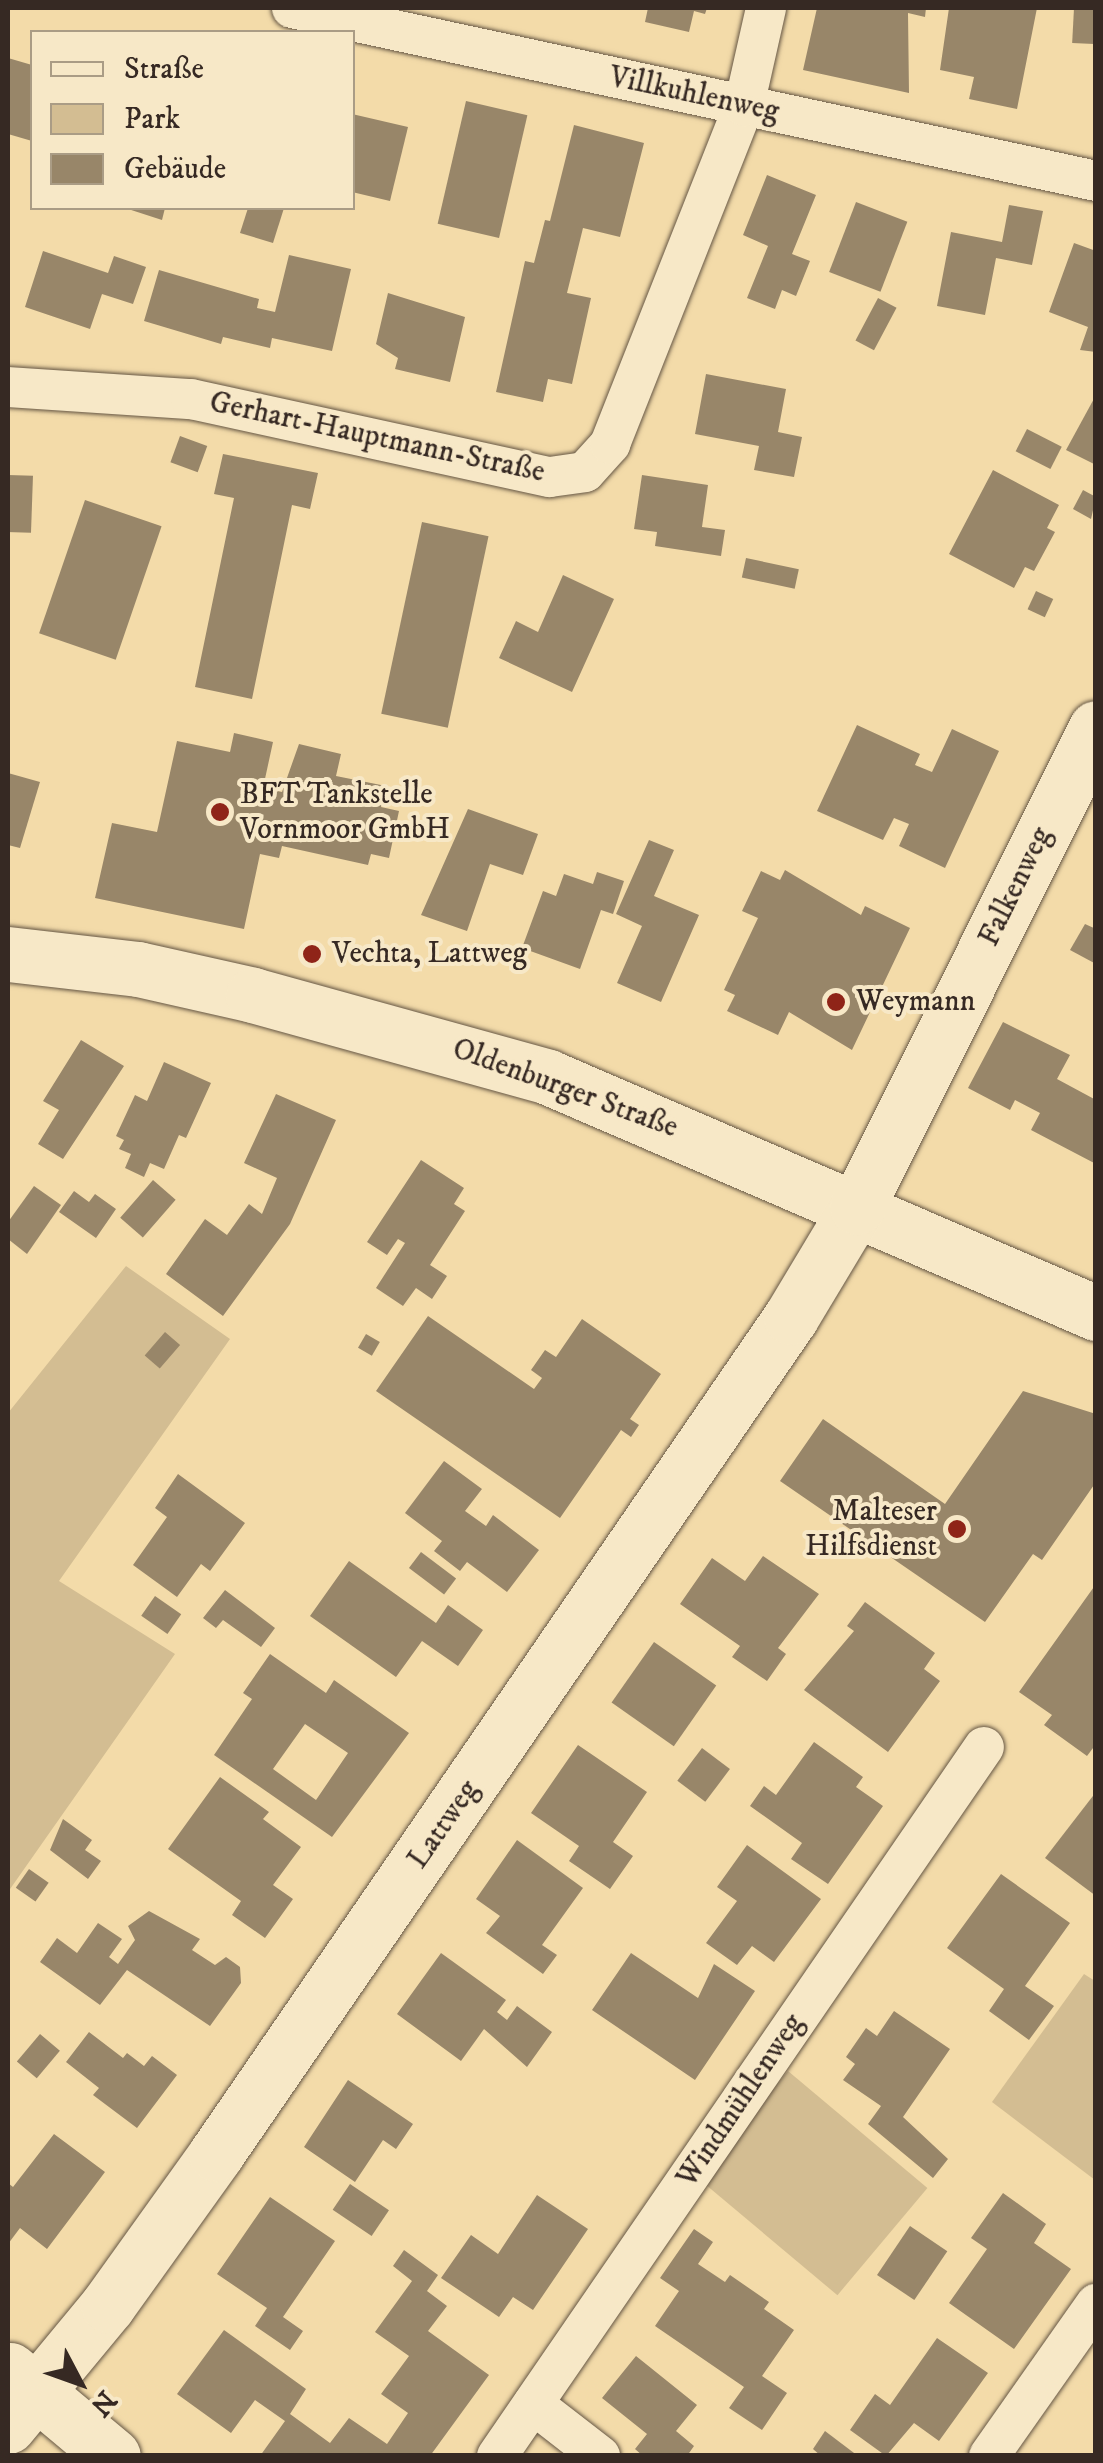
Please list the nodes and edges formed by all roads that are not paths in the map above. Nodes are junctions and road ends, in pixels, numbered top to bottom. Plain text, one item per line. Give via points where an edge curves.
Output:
1 (292, 8) edge
2 (766, 8) edge
3 (744, 106) junction
4 (1096, 181) edge
5 (8, 388) edge
6 (1096, 728) edge
7 (8, 954) edge
8 (857, 1206) junction
9 (1096, 1313) edge
10 (984, 1747) dead end
11 (1096, 2304) edge
12 (17, 2396) edge
13 (533, 2404) junction
14 (114, 2456) edge
15 (497, 2456) edge
16 (600, 2456) edge
17 (989, 2456) edge

1 - 3 street, Villkuhlenweg
2 - 3 street, Gerhart-Hauptmann-Straße
3 - 4 street, Villkuhlenweg
3 - 5 street, Gerhart-Hauptmann-Straße via 610,444 584,472 550,476 191,399
6 - 8 main road, Falkenweg
7 - 8 main road, Oldenburger Straße via 138,970 449,1046 548,1077
8 - 9 main road, Oldenburger Straße
8 - 12 main road, Lattweg via 720,1424 228,2138 108,2305
10 - 13 street, Windmühlenweg
11 - 17 street
12 - 14 main road
13 - 15 street, Windmühlenweg
13 - 16 street

